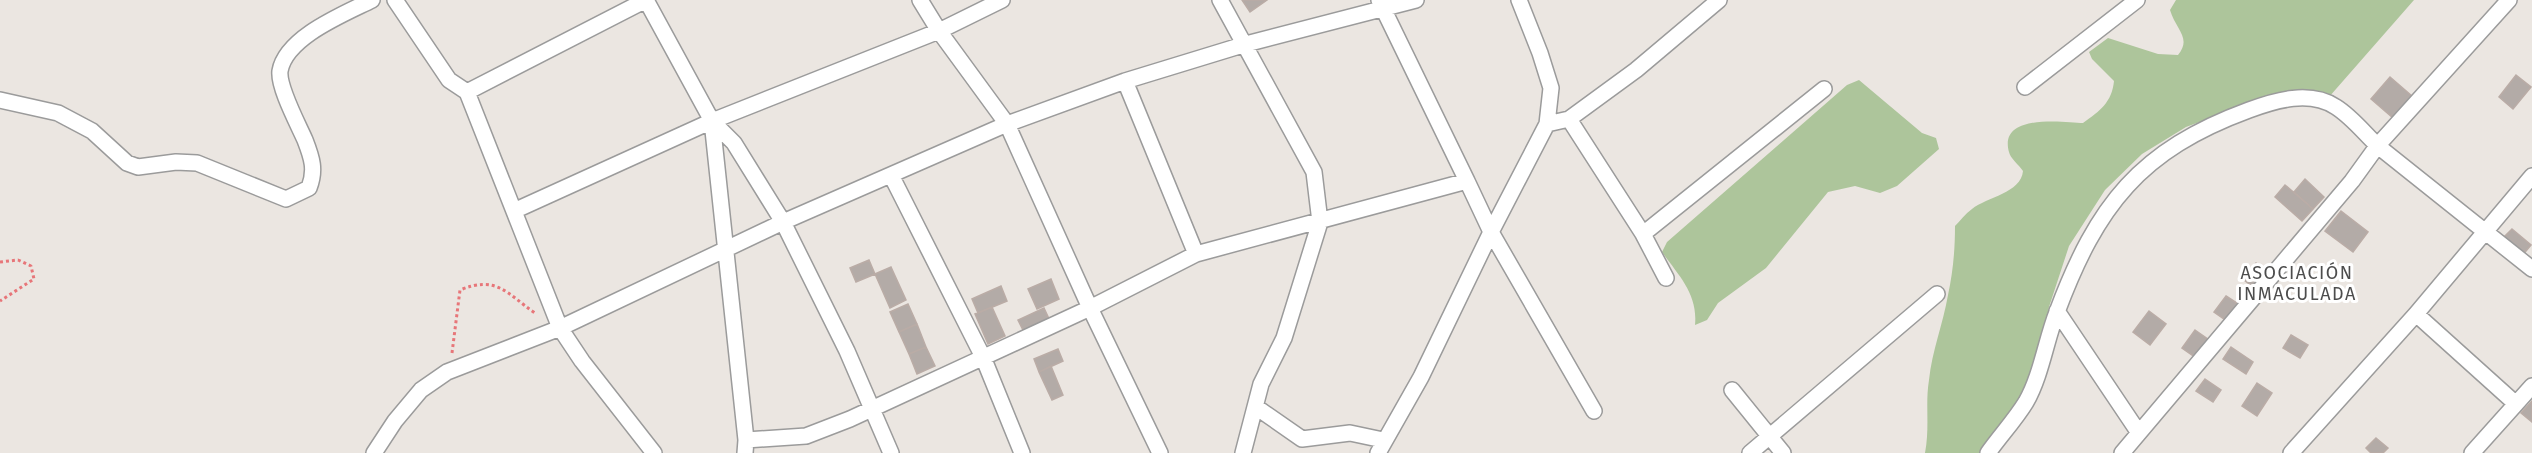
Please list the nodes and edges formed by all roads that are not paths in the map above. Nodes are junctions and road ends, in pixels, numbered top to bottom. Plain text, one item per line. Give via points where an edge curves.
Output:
1 (372, 0) edge
2 (395, 0) edge
3 (646, 0) edge
4 (920, 0) edge
5 (1002, 0) edge
6 (1220, 0) edge
7 (1416, 0) edge
8 (1519, 0) edge
9 (1719, 0) edge
10 (2138, 0) edge
11 (2509, 0) edge
12 (1382, 4) edge
13 (939, 31) junction
14 (1246, 44) junction
15 (1125, 81) junction
16 (2025, 87) dead end
17 (1824, 89) dead end
18 (467, 92) junction
19 (0, 100) edge
20 (1569, 119) junction
21 (712, 121) junction
22 (1007, 124) junction
23 (1547, 124) junction
24 (2378, 145) junction
25 (2532, 176) edge
26 (891, 177) junction
27 (1467, 181) junction
28 (516, 210) junction
29 (783, 222) junction
30 (1320, 222) junction
31 (2486, 231) junction
32 (1491, 232) junction
33 (1643, 234) junction
34 (726, 250) junction
35 (1197, 254) junction
36 (2532, 269) edge
37 (1666, 278) dead end
38 (1937, 294) dead end
39 (1090, 308) junction
40 (2057, 312) junction
41 (2416, 314) junction
42 (560, 328) junction
43 (983, 357) junction
44 (2532, 386) edge
45 (1732, 390) dead end
46 (2516, 404) junction
47 (1256, 407) junction
48 (870, 408) junction
49 (1594, 411) dead end
50 (2139, 433) junction
51 (1769, 437) junction
52 (746, 446) edge
53 (1381, 446) edge
54 (374, 453) edge
55 (654, 453) edge
56 (891, 453) edge
57 (1022, 453) edge
58 (1160, 453) edge
59 (1243, 453) edge
60 (1750, 453) edge
61 (1783, 453) edge
62 (1988, 453) edge
63 (2122, 453) edge
64 (2291, 453) edge
65 (2472, 453) edge

1 - 19 street via 305,36 295,44 280,71 313,160 314,176 309,188 286,199 197,163 126,163 92,131 58,113
2 - 18 street via 449,80
3 - 18 street
3 - 21 street
4 - 13 street
5 - 13 street
6 - 14 street
7 - 12 street
8 - 23 street via 1551,88
9 - 20 street via 1636,70
10 - 16 street
11 - 24 street
12 - 14 street
12 - 27 street
13 - 21 street
13 - 22 street
14 - 15 street
14 - 30 street via 1314,172
15 - 22 street
15 - 35 street
17 - 33 street
18 - 28 street
20 - 23 street
20 - 33 street
21 - 28 street
21 - 29 street via 734,143
21 - 34 street
22 - 26 street
22 - 39 street
23 - 32 street
24 - 31 street
24 - 40 street via 2335,106 2312,97 2265,104 2220,120 2179,141 2146,165 2110,203 2083,248
24 - 50 street
25 - 31 street
26 - 29 street
26 - 43 street
27 - 30 street
27 - 32 street
28 - 42 street
29 - 34 street
29 - 48 street via 847,351
30 - 35 street
30 - 47 street via 1284,338 1261,384
31 - 36 street
31 - 41 street
32 - 49 street
32 - 53 street via 1421,377
33 - 37 street
34 - 42 street
34 - 52 street
35 - 39 street
38 - 51 street
39 - 43 street
39 - 58 street
40 - 50 street
40 - 62 street via 2026,401
41 - 46 street
41 - 64 street
42 - 54 street via 447,372 421,390
42 - 55 street
43 - 48 street
43 - 57 street
44 - 46 street
45 - 51 street
46 - 65 street
47 - 53 street via 1302,439 1350,433
47 - 59 street
48 - 52 street via 806,436
48 - 56 street
50 - 63 street
51 - 60 street
51 - 61 street

